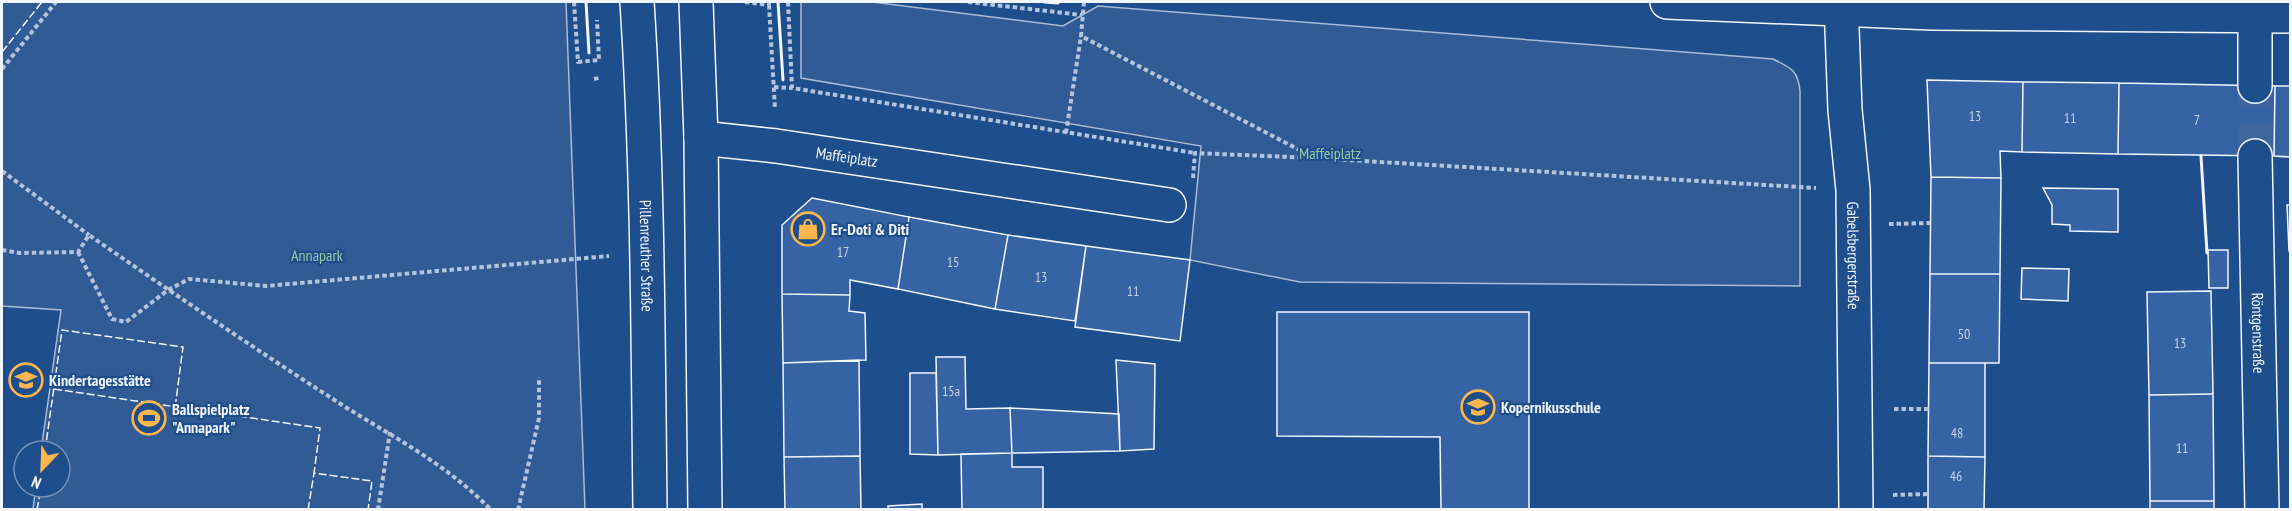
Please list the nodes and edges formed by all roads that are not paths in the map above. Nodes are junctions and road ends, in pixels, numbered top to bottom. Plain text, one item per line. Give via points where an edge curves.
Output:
1 (637, 2) edge
2 (696, 2) edge
3 (1667, 2) edge
4 (1841, 6) edge
5 (2255, 16) junction
6 (2290, 16) edge
7 (2255, 86) tunnel mouth
8 (701, 138) junction
9 (2254, 156) tunnel mouth
10 (1169, 205) road end
11 (650, 510) edge
12 (705, 510) edge
13 (1856, 510) edge
14 (2262, 510) edge

1 - 11 street, Pillenreuther Straße via 647,254
2 - 8 street
3 - 4 street
4 - 5 street via 1932,13
4 - 13 street, Gabelsbergerstraße via 1853,190
5 - 6 street
5 - 7 street
8 - 10 street, Maffeiplatz
8 - 12 street
9 - 14 street, Röntgenstraße

